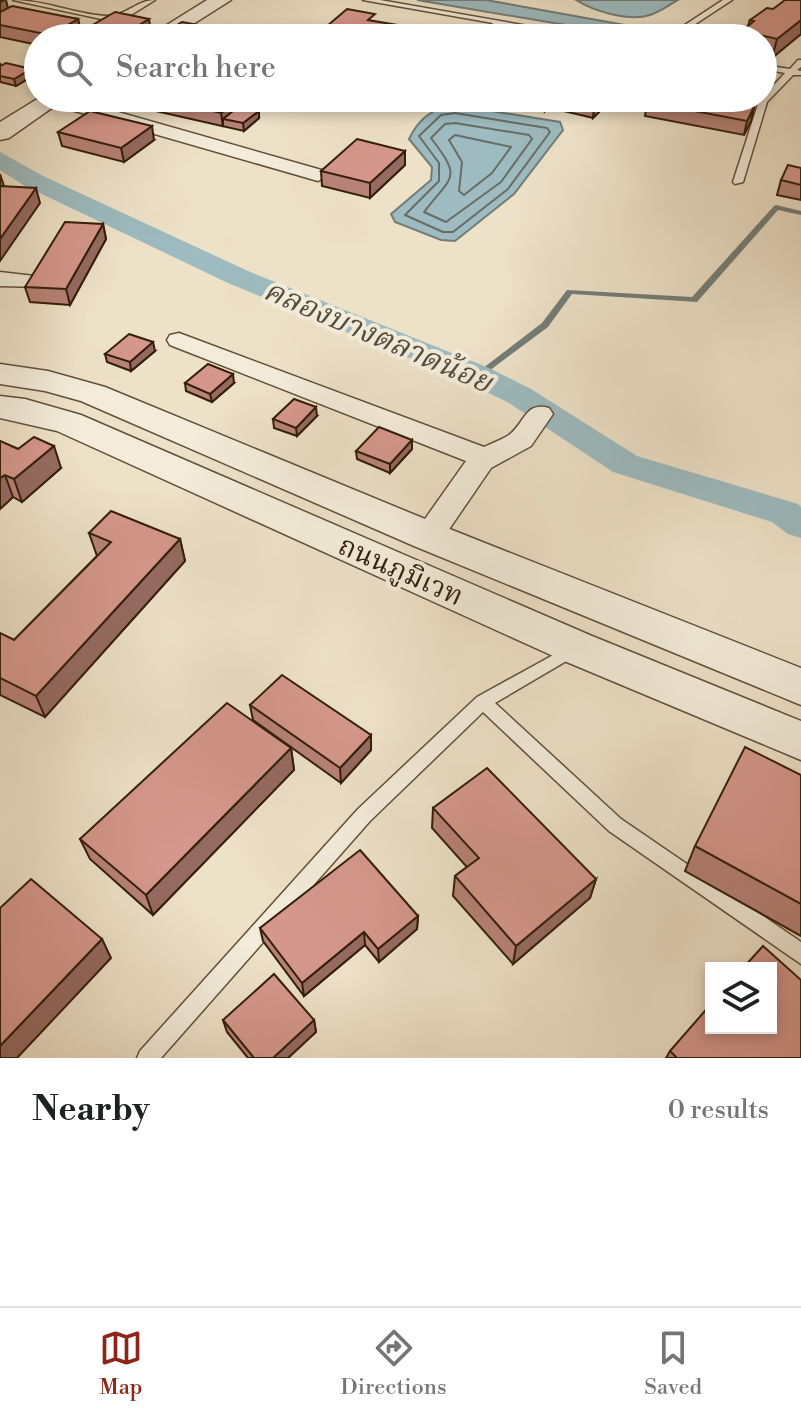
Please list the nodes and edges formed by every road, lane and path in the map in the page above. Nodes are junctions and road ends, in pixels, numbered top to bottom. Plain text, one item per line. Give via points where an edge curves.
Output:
1 (17, 0) edge
2 (151, 0) edge
3 (221, 0) edge
4 (367, 0) edge
5 (728, 0) edge
6 (498, 22) joint
7 (180, 24) edge
8 (510, 24) edge
9 (691, 24) edge
10 (801, 62) edge
11 (796, 72) edge
12 (777, 89) edge
13 (33, 112) edge
14 (99, 112) edge
15 (760, 112) edge
16 (0, 133) edge
17 (318, 175) dead end
18 (738, 182) dead end
19 (0, 279) edge
20 (35, 282) edge
21 (179, 340) dead end
22 (0, 374) edge
23 (0, 407) edge
24 (540, 414) dead end
25 (481, 461) junction
26 (428, 536) junction
27 (577, 648) junction
28 (801, 687) edge
29 (483, 702) junction
30 (801, 741) edge
31 (801, 954) edge
32 (147, 1058) edge

1 - 2 lane via 106,18 123,16
3 - 7 street
4 - 6 lane
5 - 9 lane
6 - 8 lane
10 - 11 lane
11 - 12 lane
13 - 16 street
14 - 17 street
15 - 18 lane
19 - 20 street
21 - 25 street via 477,455
22 - 26 street, ถนนภูมิเวท via 93,394
23 - 27 street, ถนนภูมิเวท via 69,423
24 - 25 street via 521,440
25 - 26 street
26 - 28 street, ถนนภูมิเวท
27 - 29 lane
27 - 30 street, ถนนภูมิเวท
29 - 31 lane via 615,825
29 - 32 lane via 364,815

